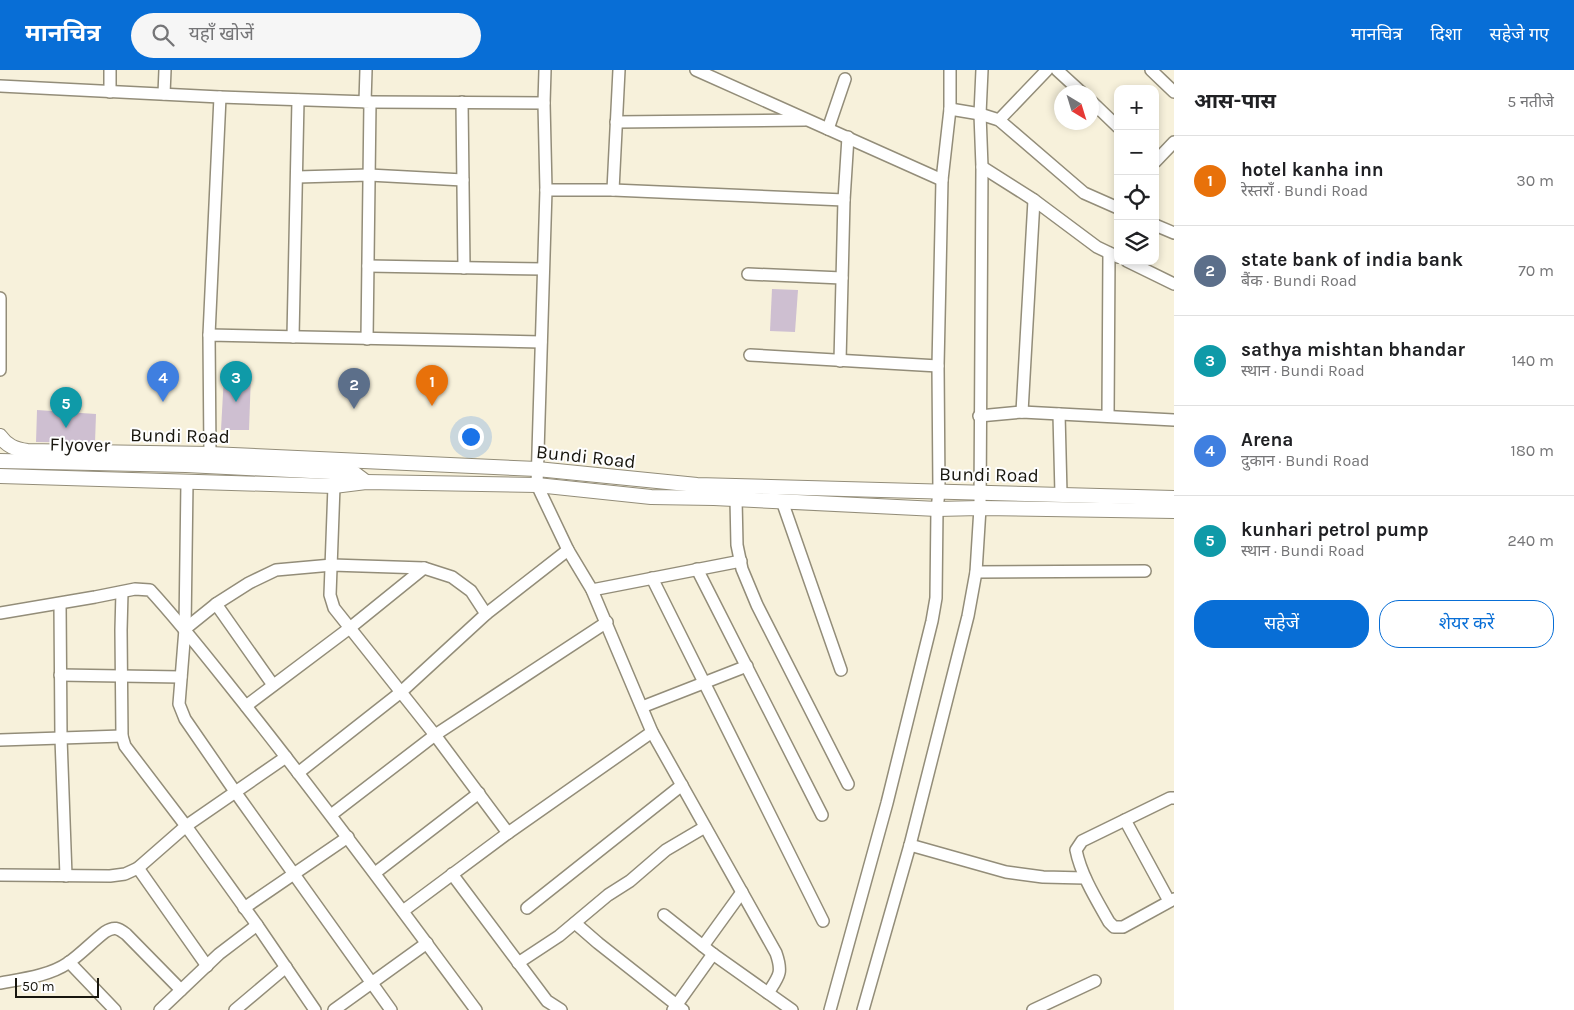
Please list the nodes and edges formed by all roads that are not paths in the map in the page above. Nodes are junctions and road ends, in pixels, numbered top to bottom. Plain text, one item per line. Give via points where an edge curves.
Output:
1 (110, 70) edge
2 (165, 70) edge
3 (366, 70) edge
4 (545, 70) edge
5 (618, 70) edge
6 (696, 70) edge
7 (938, 70) edge
8 (982, 70) edge
9 (1047, 70) edge
10 (1057, 70) edge
11 (1151, 70) edge
12 (950, 73) edge
13 (845, 79) dead end
14 (1073, 85) edge
15 (0, 86) edge
16 (110, 92) junction
17 (1174, 92) edge
18 (164, 94) junction
19 (220, 97) junction
20 (298, 100) junction
21 (368, 102) junction
22 (462, 102) junction
23 (544, 103) junction
24 (950, 109) junction
25 (1099, 109) edge
26 (980, 114) junction
27 (809, 120) junction
28 (999, 120) junction
29 (616, 122) junction
30 (1114, 123) edge
31 (828, 129) junction
32 (848, 137) junction
33 (1174, 142) edge
34 (1159, 158) edge
35 (982, 167) junction
36 (369, 175) junction
37 (297, 176) junction
38 (463, 180) junction
39 (942, 180) junction
40 (546, 190) junction
41 (613, 190) junction
42 (844, 200) junction
43 (1034, 200) junction
44 (1114, 205) edge
45 (1159, 227) edge
46 (1174, 234) edge
47 (1114, 255) edge
48 (1135, 265) edge
49 (368, 266) junction
50 (464, 268) junction
51 (543, 268) junction
52 (748, 274) dead end
53 (842, 278) junction
54 (1174, 284) edge
55 (0, 298) edge
56 (209, 335) junction
57 (293, 337) junction
58 (367, 338) junction
59 (541, 342) junction
60 (750, 355) dead end
61 (840, 361) junction
62 (938, 366) junction
63 (0, 370) edge
64 (1022, 412) junction
65 (1059, 414) junction
66 (979, 416) junction
67 (1108, 416) junction
68 (1174, 420) edge
69 (0, 436) edge
70 (210, 454) junction
71 (0, 461) edge
72 (537, 469) junction
73 (0, 476) edge
74 (332, 479) junction
75 (188, 482) junction
76 (537, 485) junction
77 (939, 492) junction
78 (980, 493) junction
79 (1061, 494) junction
80 (1174, 498) edge
81 (736, 499) junction
82 (782, 501) junction
83 (980, 508) junction
84 (937, 509) junction
85 (1174, 511) edge
86 (568, 550) junction
87 (741, 561) junction
88 (332, 565) junction
89 (424, 568) junction
90 (698, 569) junction
91 (1146, 571) dead end
92 (976, 572) junction
93 (652, 578) junction
94 (592, 590) junction
95 (122, 592) junction
96 (60, 604) junction
97 (216, 604) junction
98 (0, 613) edge
99 (486, 614) junction
100 (607, 622) junction
101 (350, 627) junction
102 (185, 629) junction
103 (747, 666) junction
104 (841, 670) dead end
105 (60, 675) junction
106 (121, 677) junction
107 (181, 677) junction
108 (704, 683) junction
109 (273, 685) junction
110 (402, 692) junction
111 (246, 706) junction
112 (642, 707) junction
113 (652, 732) junction
114 (435, 735) junction
115 (122, 736) junction
116 (61, 738) junction
117 (0, 740) edge
118 (286, 757) junction
119 (298, 773) junction
120 (848, 784) dead end
121 (682, 785) junction
122 (236, 793) junction
123 (479, 793) junction
124 (1174, 798) edge
125 (822, 814) dead end
126 (331, 815) junction
127 (1125, 820) junction
128 (186, 826) junction
129 (705, 827) junction
130 (508, 832) junction
131 (348, 837) junction
132 (910, 845) junction
133 (138, 868) junction
134 (375, 873) junction
135 (294, 874) junction
136 (452, 874) junction
137 (0, 875) edge
138 (66, 876) junction
139 (1085, 878) junction
140 (742, 892) junction
141 (1171, 900) edge
142 (244, 908) junction
143 (527, 908) dead end
144 (403, 911) junction
145 (664, 915) dead end
146 (823, 921) dead end
147 (575, 923) junction
148 (257, 925) junction
149 (427, 943) junction
150 (703, 946) junction
151 (713, 954) junction
152 (69, 962) junction
153 (518, 963) junction
154 (207, 966) junction
155 (286, 967) junction
156 (1096, 981) dead end
157 (0, 982) edge
158 (372, 983) junction
159 (181, 990) junction
160 (768, 993) junction
161 (1046, 1007) edge
162 (678, 1009) edge
163 (115, 1010) edge
164 (160, 1010) edge
165 (235, 1010) edge
166 (315, 1010) edge
167 (334, 1010) edge
168 (391, 1010) edge
169 (476, 1010) edge
170 (561, 1010) edge
171 (792, 1010) edge
172 (830, 1010) edge
173 (863, 1010) edge
174 (1032, 1010) edge

1 - 16 street
2 - 18 street
3 - 21 street
4 - 23 street
5 - 29 street
6 - 27 street
7 - 12 street
8 - 26 street
9 - 28 street
10 - 14 street
11 - 17 street
12 - 24 street
13 - 31 street
15 - 16 street
16 - 18 street
18 - 19 street
19 - 20 street
19 - 56 street
20 - 21 street
20 - 37 street
21 - 22 street
21 - 36 street
22 - 23 street
22 - 38 street
23 - 40 street
24 - 26 street
24 - 39 street
25 - 30 street
26 - 28 street
26 - 35 street
27 - 29 street
27 - 31 street
28 - 44 street via 1084,193
29 - 41 street
31 - 32 street
32 - 39 street
32 - 42 street
33 - 34 street
35 - 43 street
35 - 66 street
36 - 37 street
36 - 38 street
36 - 49 street
37 - 57 street
38 - 50 street
39 - 62 street
40 - 41 street
40 - 51 street
41 - 42 street
42 - 53 street
43 - 47 street via 1097,247
43 - 64 street
45 - 46 street
47 - 67 street
48 - 54 street
49 - 50 street
49 - 58 street
50 - 51 street
51 - 59 street
52 - 53 street
53 - 61 street
55 - 63 street
56 - 57 street
56 - 70 street
57 - 58 street
58 - 59 street
59 - 72 street
60 - 61 street
61 - 62 street
62 - 77 street
64 - 65 street
64 - 66 street
65 - 67 street
65 - 79 street
66 - 78 street
67 - 68 street
69 - 70 main road, Bundi Road via 6,444 27,451
70 - 72 main road, Bundi Road
71 - 74 main road, Flyover via 186,465
72 - 76 street
72 - 77 main road, Bundi Road via 697,485
73 - 75 main road, Bundi Road
74 - 75 main road, Bundi Road
74 - 76 main road, Bundi Road
74 - 88 street
75 - 102 street
76 - 81 main road, Bundi Road via 651,497
76 - 86 street
77 - 78 main road, Bundi Road
77 - 84 street
78 - 79 main road, Bundi Road
78 - 83 street
79 - 80 main road, Bundi Road
81 - 82 main road, Bundi Road
81 - 87 street via 737,546
82 - 84 main road, Bundi Road
82 - 104 street
83 - 84 main road, Bundi Road
83 - 85 main road, Bundi Road
83 - 92 street
84 - 172 street via 936,598 932,621 887,803
86 - 94 street
86 - 99 street
87 - 90 street
87 - 120 street via 757,606
88 - 89 street
88 - 97 street via 276,570 249,582
88 - 101 street via 330,595 334,608
89 - 99 street via 452,577 464,585
89 - 101 street
90 - 93 street
90 - 103 street
91 - 92 street
92 - 132 street via 966,626
93 - 94 street
93 - 108 street
94 - 100 street
95 - 96 street
95 - 102 street via 150,590
95 - 106 street
96 - 98 street
96 - 105 street
97 - 102 street
97 - 109 street
99 - 110 street
100 - 112 street
100 - 114 street
101 - 109 street
101 - 110 street
102 - 107 street
102 - 111 street
103 - 108 street
103 - 125 street
105 - 106 street
105 - 116 street
106 - 107 street
106 - 115 street
107 - 122 street via 179,704 185,719
108 - 112 street
108 - 146 street
109 - 111 street
110 - 114 street
110 - 119 street
111 - 118 street
112 - 113 street
113 - 121 street
113 - 130 street
114 - 123 street
114 - 126 street
115 - 116 street
115 - 128 street via 126,746
116 - 117 street
116 - 138 street
118 - 119 street
118 - 122 street
119 - 126 street
121 - 129 street
121 - 143 street
122 - 128 street
122 - 135 street
123 - 130 street
123 - 134 street
124 - 127 street
126 - 131 street
127 - 139 street via 1082,841 1076,850
127 - 141 street
128 - 133 street
128 - 142 street
129 - 140 street
129 - 147 street via 666,850
130 - 136 street
131 - 134 street
131 - 135 street
132 - 139 street via 1006,872
132 - 173 street
133 - 138 street via 110,876
133 - 154 street
134 - 144 street
135 - 142 street
135 - 158 street
136 - 144 street
136 - 153 street
137 - 138 street
139 - 141 street via 1114,927 1123,927
140 - 150 street
140 - 160 street via 780,965 780,976
142 - 148 street
144 - 149 street
145 - 150 street
147 - 153 street
147 - 162 street
148 - 154 street
148 - 155 street
149 - 158 street
149 - 169 street
150 - 151 street
151 - 160 street
151 - 162 street
152 - 157 street via 44,973
152 - 159 street via 105,932 118,928
152 - 163 street
153 - 170 street via 547,1001
154 - 159 street
155 - 165 street
155 - 166 street
156 - 161 street
158 - 167 street
158 - 168 street
159 - 164 street
160 - 171 street
161 - 174 street

